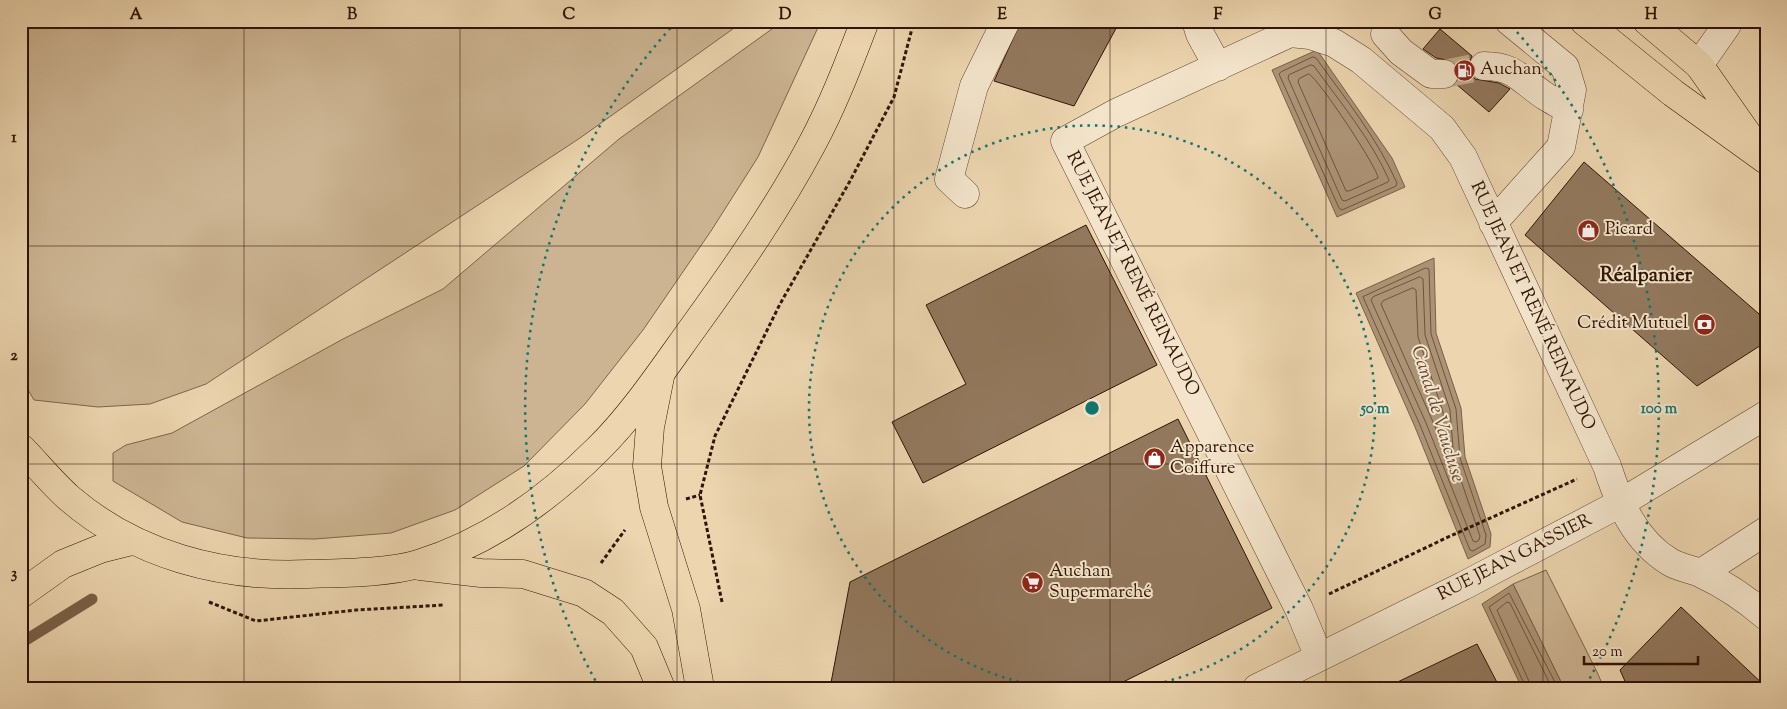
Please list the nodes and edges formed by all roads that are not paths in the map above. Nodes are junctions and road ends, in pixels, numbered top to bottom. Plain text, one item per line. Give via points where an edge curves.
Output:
1 (865, 21) edge
2 (1006, 21) edge
3 (1196, 21) edge
4 (1509, 21) edge
5 (1584, 21) edge
6 (1647, 21) edge
7 (1727, 21) edge
8 (1391, 27) edge
9 (1361, 60) junction
10 (1698, 65) junction
11 (1484, 66) tunnel mouth
12 (1218, 67) junction
13 (1444, 74) tunnel mouth
14 (1569, 110) junction
15 (1765, 160) edge
16 (965, 194) dead end
17 (1493, 223) junction
18 (660, 373) junction
19 (1766, 415) edge
20 (21, 448) edge
21 (1619, 504) junction
22 (1766, 531) edge
23 (132, 541) junction
24 (416, 565) junction
25 (1701, 573) junction
26 (21, 594) edge
27 (1766, 616) edge
28 (1319, 657) junction
29 (661, 688) edge
30 (700, 688) edge
31 (1257, 688) edge

1 - 18 main road via 840,86 781,199 733,274
2 - 16 street via 974,86 950,179
3 - 12 street
4 - 14 street via 1565,67 1572,90
5 - 15 main road via 1673,93
6 - 10 main road
7 - 10 street via 1727,26
8 - 9 street
8 - 13 street via 1401,52 1431,74
9 - 12 street, RUE JEAN ET RENÉ REINAUDO via 1334,43 1290,33
9 - 17 street, RUE JEAN ET RENÉ REINAUDO via 1442,128 1462,157
10 - 15 main road
11 - 14 street via 1513,70 1545,96
12 - 28 street, RUE JEAN ET RENÉ REINAUDO via 1065,141 1299,609
14 - 17 street via 1561,147
17 - 21 street, RUE JEAN ET RENÉ REINAUDO via 1606,466
18 - 24 main road via 600,448 535,503 506,525 463,547
18 - 30 main road via 650,426 647,466 654,507 686,609
19 - 21 street, RUE JEAN GASSIER
20 - 23 main road via 70,498
21 - 25 street, RUE JEAN ET RENÉ REINAUDO via 1640,536 1670,563
21 - 28 street, RUE JEAN GASSIER
22 - 25 street
23 - 24 main road via 191,563 236,571 285,575
23 - 26 main road via 100,549 63,564
24 - 29 main road via 481,573 523,574 584,593 613,612 644,647
25 - 27 street, RUE JEAN ET RENÉ REINAUDO via 1743,596
28 - 31 street, RUE JEAN GASSIER

